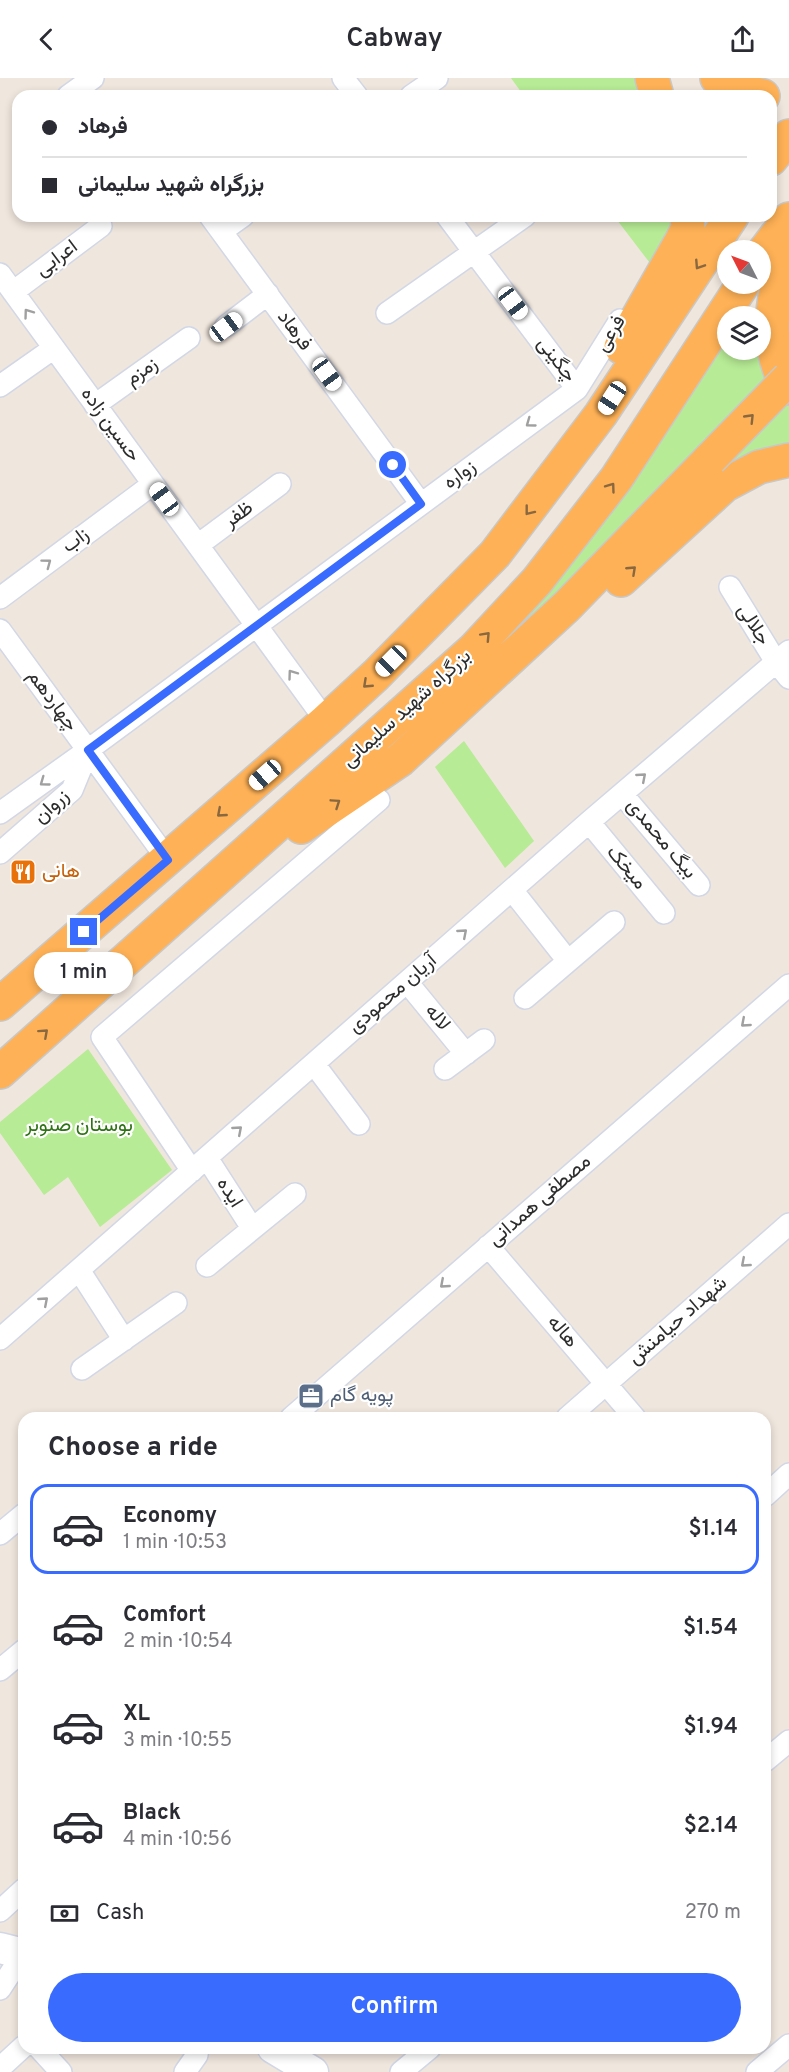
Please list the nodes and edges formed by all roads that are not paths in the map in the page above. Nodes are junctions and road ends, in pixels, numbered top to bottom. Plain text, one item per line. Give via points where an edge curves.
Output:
1 (343, 78) edge
2 (436, 78) edge
3 (694, 78) edge
4 (717, 78) edge
5 (352, 90) edge
6 (419, 90) edge
7 (705, 90) edge
8 (742, 90) edge
9 (789, 136) edge
10 (777, 151) edge
11 (789, 219) edge
12 (452, 222) edge
13 (516, 222) edge
14 (688, 222) edge
15 (728, 222) edge
16 (216, 224) edge
17 (101, 226) dead end
18 (771, 243) edge
19 (789, 249) edge
20 (474, 252) junction
21 (0, 274) edge
22 (645, 279) dead end
23 (13, 292) junction
24 (268, 294) junction
25 (736, 294) edge
26 (387, 313) dead end
27 (226, 327) dead end
28 (189, 338) dead end
29 (54, 348) junction
30 (789, 378) edge
31 (0, 386) edge
32 (789, 388) edge
33 (577, 389) junction
34 (95, 405) junction
35 (789, 460) edge
36 (553, 480) junction
37 (153, 483) junction
38 (280, 484) dead end
39 (421, 504) junction
40 (198, 545) junction
41 (730, 587) dead end
42 (0, 598) edge
43 (256, 626) junction
44 (0, 630) edge
45 (785, 664) edge
46 (326, 721) junction
47 (439, 724) junction
48 (88, 750) junction
49 (622, 794) junction
50 (379, 800) dead end
51 (0, 813) edge
52 (589, 822) junction
53 (0, 852) edge
54 (168, 860) junction
55 (699, 885) dead end
56 (512, 890) junction
57 (200, 894) junction
58 (664, 913) dead end
59 (614, 922) dead end
60 (568, 961) junction
61 (408, 981) junction
62 (789, 985) edge
63 (525, 998) dead end
64 (0, 1004) edge
65 (484, 1041) dead end
66 (466, 1054) junction
67 (314, 1064) junction
68 (445, 1069) dead end
69 (0, 1072) edge
70 (359, 1125) dead end
71 (200, 1164) junction
72 (294, 1194) dead end
73 (789, 1224) edge
74 (252, 1228) junction
75 (488, 1246) junction
76 (207, 1266) dead end
77 (79, 1270) junction
78 (176, 1303) dead end
79 (0, 1339) edge
80 (124, 1340) junction
81 (82, 1369) dead end
82 (606, 1384) junction
83 (298, 1412) edge
84 (574, 1412) edge
85 (630, 1412) edge
86 (789, 1474) edge
87 (771, 1490) edge
88 (18, 1519) edge
89 (0, 1534) edge
90 (18, 1655) edge
91 (0, 1670) edge
92 (789, 1741) edge
93 (771, 1756) edge
94 (18, 1894) edge
95 (0, 1911) edge
96 (16, 1952) edge
97 (0, 1989) edge
98 (789, 2045) edge
99 (18, 2052) edge
100 (44, 2054) edge
101 (197, 2054) edge
102 (423, 2054) edge
103 (0, 2068) edge
104 (61, 2072) edge
105 (185, 2072) edge
106 (401, 2072) edge
107 (757, 2072) edge

1 - 5 street
2 - 6 street
3 - 7 highway
4 - 8 highway
9 - 10 highway
11 - 18 highway
12 - 20 street, چگینی
13 - 20 street
14 - 36 highway via 682,240
15 -> 36 highway
16 - 24 street, فرهاد
17 - 23 street, اعرابی
19 - 32 highway via 781,268 772,334 776,360
20 - 26 street
20 - 33 street, چگینی
21 - 23 street, حسین زاده
22 - 33 street, فرعی
29 -> 23 street, حسین زاده
24 - 27 street
24 - 39 street, فرهاد
57 -> 25 highway, بزرگراه شهید سلیمانی via 474,649 537,581 616,479
28 - 34 street, زمزم
29 - 31 street
29 - 34 street, حسین زاده
47 -> 30 highway, bridge via 567,606
33 -> 39 street, زواره
34 - 37 street, حسین زاده
47 -> 35 highway via 577,621 725,485 759,467
36 -> 46 highway via 495,554
37 - 40 street, حسین زاده
42 -> 37 street, زاب
38 - 40 street, ظفر
39 - 43 street, زواره
40 - 43 street, حسین زاده
41 - 45 street, جلالی
46 -> 43 street, حسین زاده
43 - 48 street, زواره
44 - 48 street, چهاردهم
49 -> 45 street, آریان محمودی
46 -> 54 highway
57 -> 47 highway via 400,760
48 -> 51 street
48 - 53 street, زروان via 72,790
48 - 54 street, چهاردهم
49 - 52 street, آریان محمودی
49 - 55 street, بیگ محمدی
50 - 71 street, ایده via 102,1037
52 - 56 street, آریان محمودی
52 - 58 street, میخک
54 - 64 highway
56 - 60 street
61 -> 56 street, آریان محمودی
69 -> 57 highway, بزرگراه شهید سلیمانی
59 - 60 street
60 - 63 street
61 - 66 street, لاله
61 - 67 street, آریان محمودی
62 -> 75 street, مصطفی همدانی
65 - 66 street
66 - 68 street
67 - 70 street
71 -> 67 street, آریان محمودی
71 - 74 street, ایده
71 - 77 street, آریان محمودی
72 - 74 street, ایده
73 -> 82 street, شهداد حیامنش
74 - 76 street, ایده
75 - 82 street, هاله
75 -> 83 street, مصطفی همدانی
79 -> 77 street, آریان محمودی
77 - 80 street
78 - 80 street
80 - 81 street
82 - 84 street, شهداد حیامنش
82 - 85 street, هاله
86 - 87 street
88 - 89 street
90 - 91 street
92 - 93 street
94 - 95 street
96 - 97 street
98 - 107 street
99 - 103 street
100 - 104 street
101 - 105 street
102 - 106 street

